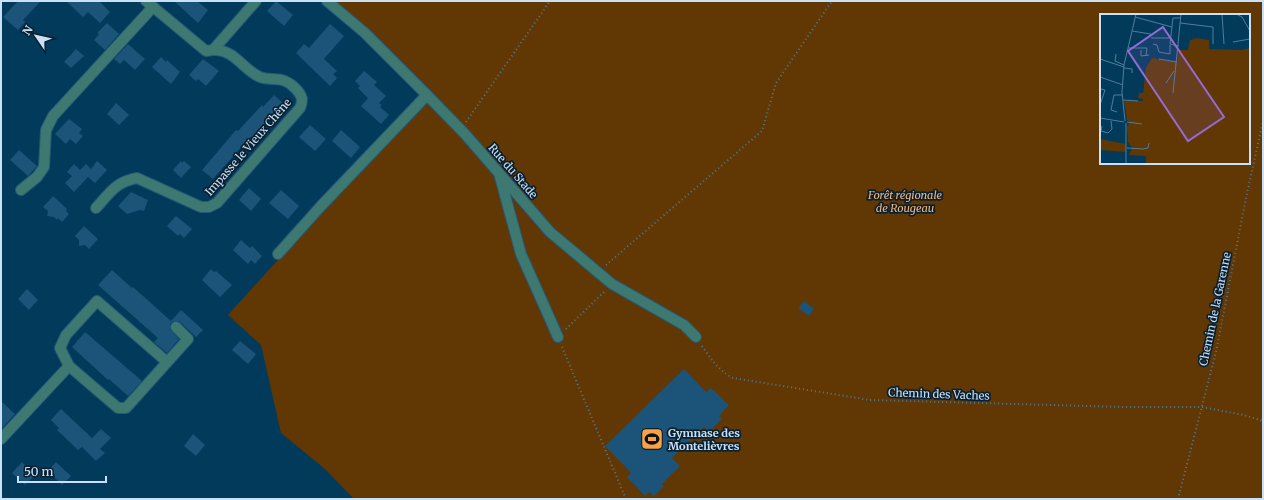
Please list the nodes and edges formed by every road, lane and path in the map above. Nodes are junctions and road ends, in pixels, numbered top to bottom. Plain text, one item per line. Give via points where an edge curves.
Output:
1 (256, 1) edge
2 (327, 1) edge
3 (550, 1) edge
4 (832, 1) edge
5 (150, 4) edge
6 (213, 50) junction
7 (428, 94) junction
8 (1263, 120) edge
9 (461, 130) junction
10 (500, 175) junction
11 (21, 190) dead end
12 (96, 208) dead end
13 (278, 254) dead end
14 (598, 272) junction
15 (612, 284) junction
16 (176, 327) dead end
17 (558, 337) junction
18 (696, 337) joint
19 (167, 362) junction
20 (69, 366) junction
21 (1202, 407) junction
22 (1263, 421) edge
23 (1, 439) edge
24 (626, 499) edge
25 (1178, 499) edge

1 - 6 street
2 - 7 street, Rue du Stade via 365,33
3 - 9 path
4 - 14 path via 776,84 762,131
5 - 6 street, Impasse le Vieux Chêne via 206,51
5 - 11 street via 53,116 46,130 44,167 38,177
6 - 12 street, Impasse le Vieux Chêne via 222,50 261,78 284,80 298,91 302,100 300,108 217,203 209,207 201,207 138,178 118,184
7 - 9 street, Rue du Stade
7 - 13 street
8 - 21 path, Chemin de la Garenne via 1216,352
9 - 10 street, Rue du Stade
10 - 14 street, Rue du Stade via 550,232
10 - 17 street via 521,254
14 - 15 street, Rue du Stade
15 - 17 path
15 - 18 street, Rue du Stade via 684,325
16 - 19 street via 188,339
17 - 24 path
18 - 21 path, Chemin des Vaches via 717,367 733,378 870,400
19 - 20 street via 126,408 118,408
19 - 20 street via 97,301 66,335 60,348
20 - 23 street
21 - 22 path, Chemin des Vaches
21 - 25 path, Chemin de la Garenne

